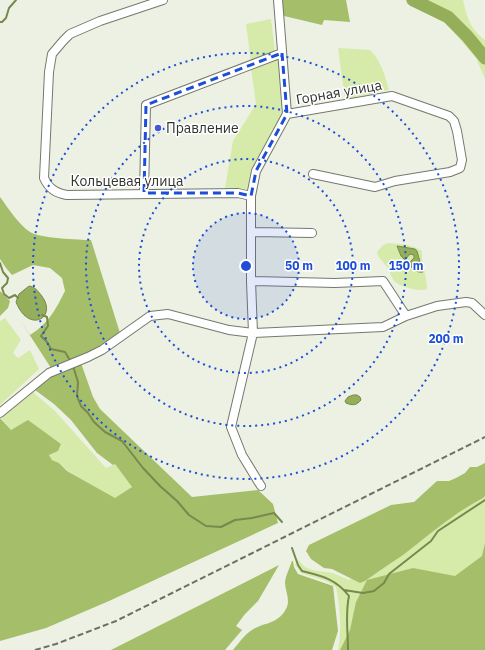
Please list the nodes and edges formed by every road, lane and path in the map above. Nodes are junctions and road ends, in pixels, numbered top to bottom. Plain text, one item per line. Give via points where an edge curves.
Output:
1 (163, 0) edge
2 (278, 0) edge
3 (282, 53) junction
4 (287, 114) junction
5 (313, 174) dead end
6 (144, 193) junction
7 (251, 196) junction
8 (251, 232) junction
9 (312, 233) dead end
10 (251, 281) junction
11 (485, 315) edge
12 (406, 316) junction
13 (253, 333) junction
14 (0, 414) edge
15 (261, 486) dead end

1 - 6 street, Кольцевая улица via 70,34 52,54 49,72 44,178 47,184 58,193 67,195
2 - 3 street
3 - 4 street
3 - 6 street via 146,105
4 - 5 street, Горная улица via 392,96 449,116 454,121 462,160 460,168 450,172 375,187
4 - 7 street via 256,171
6 - 7 street, Кольцевая улица via 238,193
7 - 8 street
8 - 9 street
8 - 10 street
10 - 12 street via 383,281
10 - 13 street
11 - 12 street via 472,303 466,302 437,306
12 - 13 street via 383,327
13 - 14 street via 229,330 168,314 150,316 102,350 49,373
13 - 15 street via 231,427 242,455

